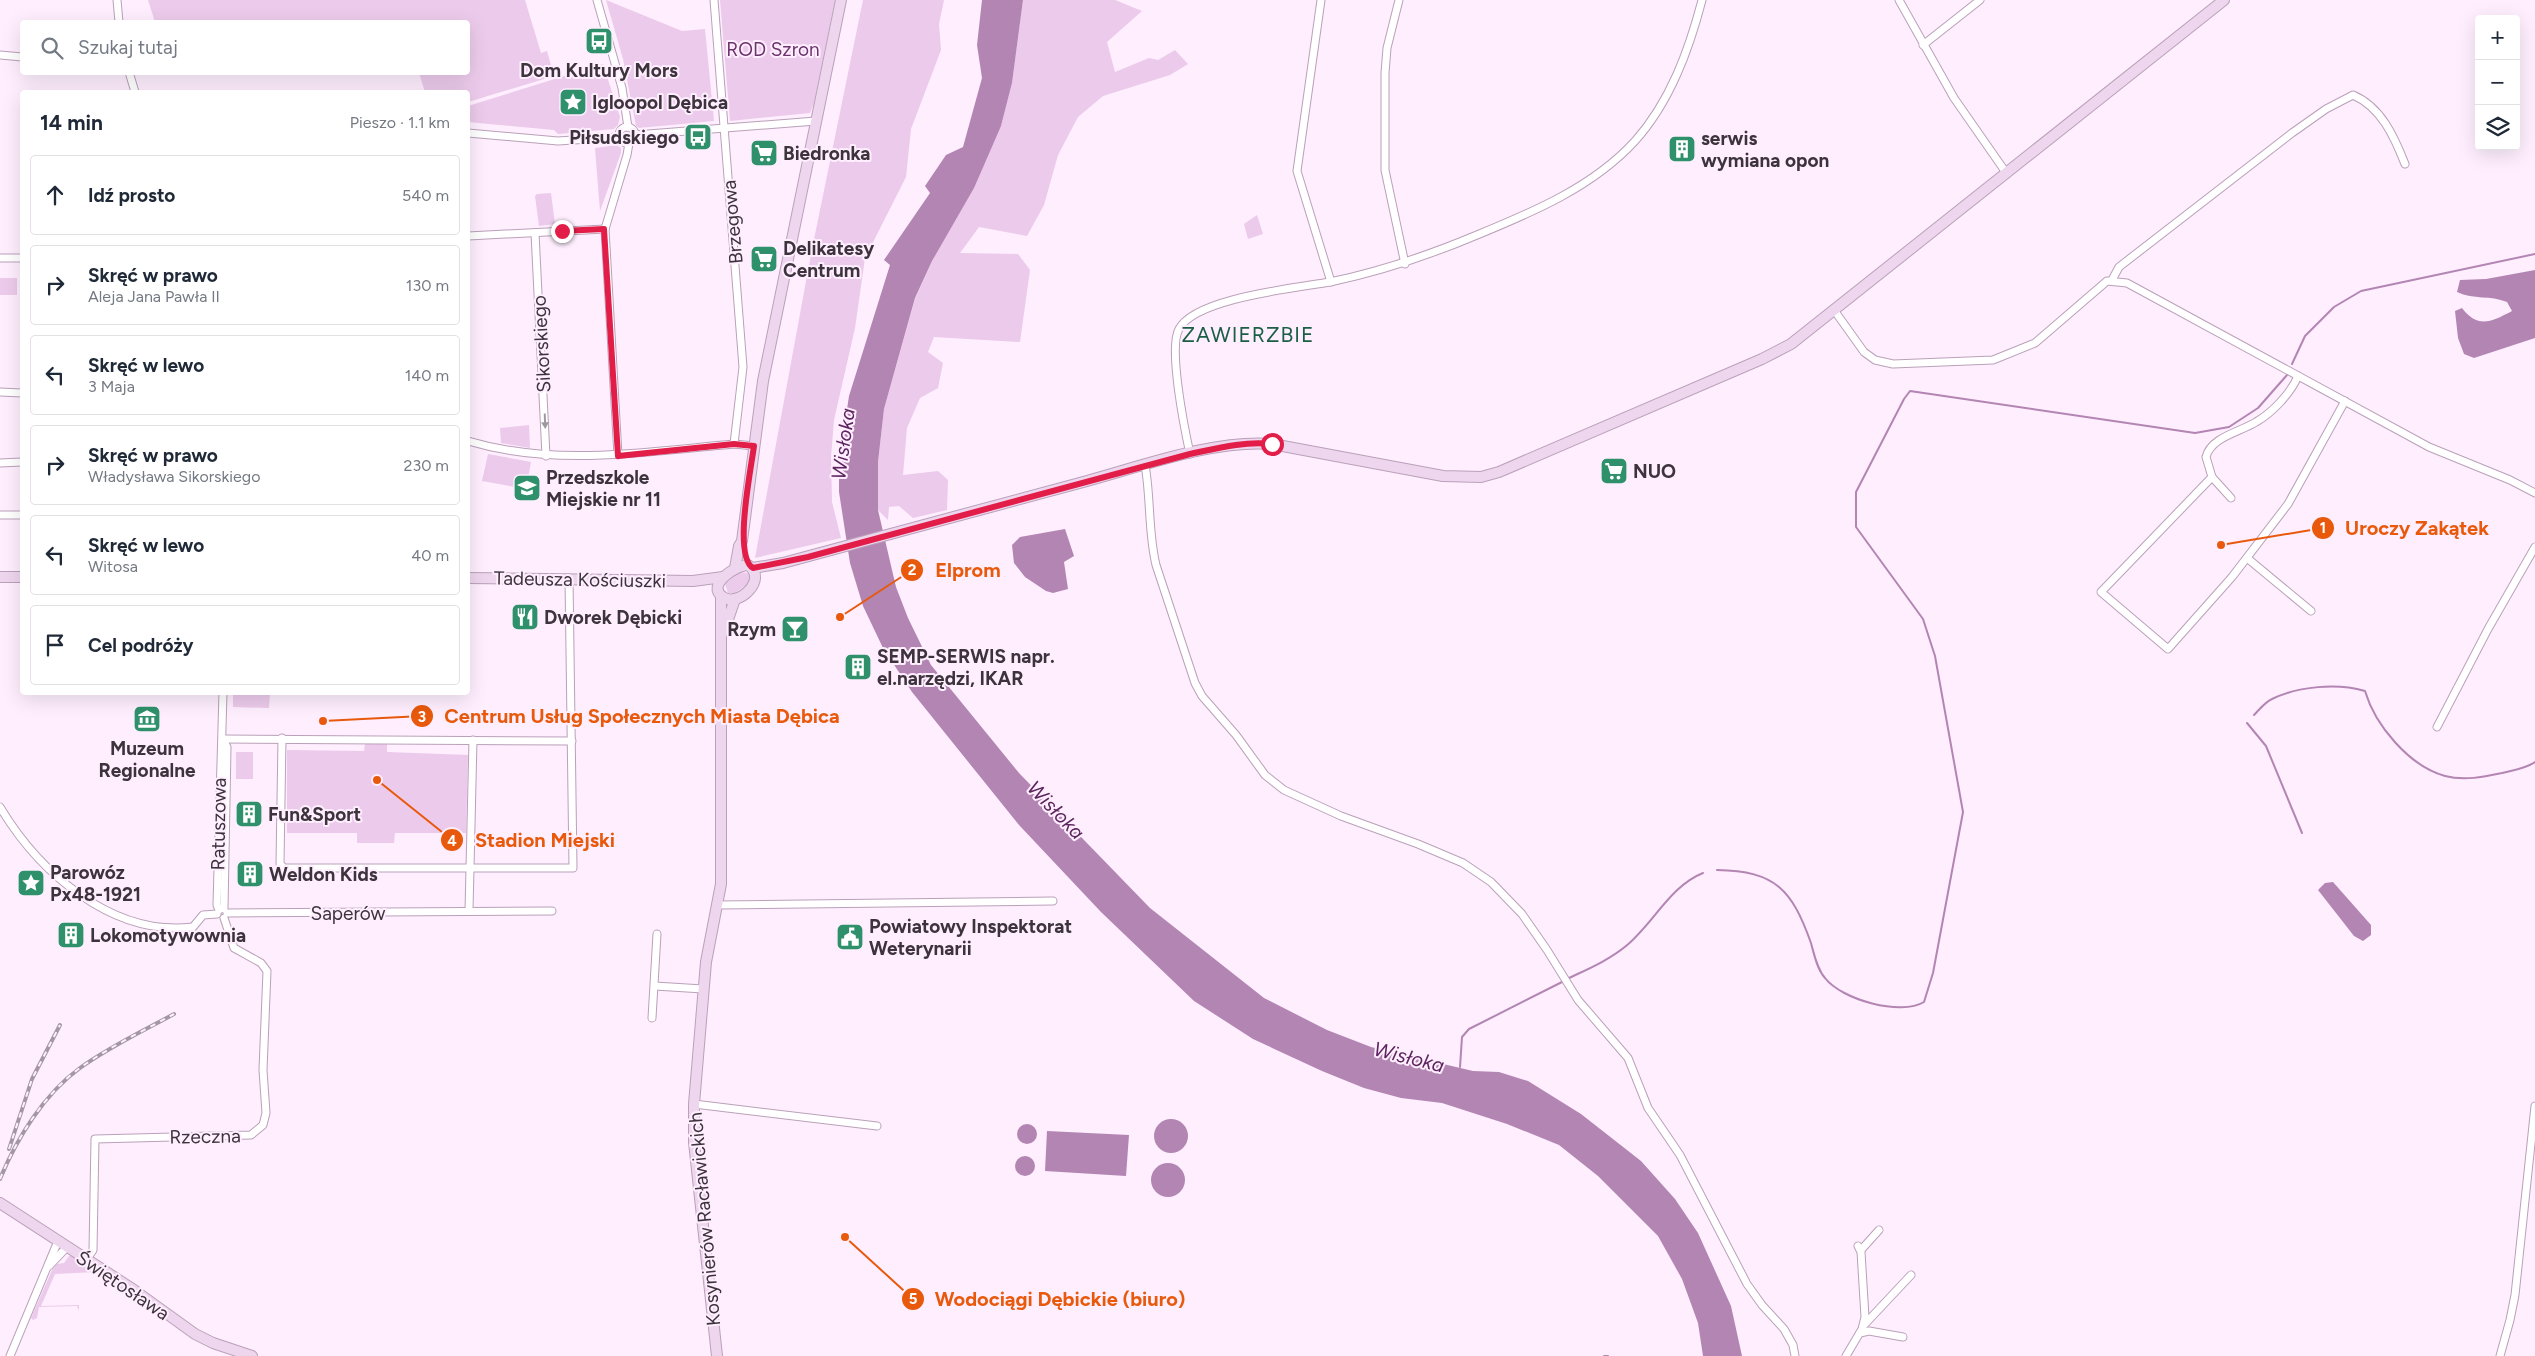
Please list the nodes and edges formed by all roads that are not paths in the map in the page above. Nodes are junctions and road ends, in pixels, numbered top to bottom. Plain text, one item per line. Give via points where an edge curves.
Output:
1 (117, 0) edge
2 (597, 0) edge
3 (714, 0) edge
4 (841, 0) edge
5 (1321, 0) edge
6 (1398, 0) edge
7 (1702, 0) edge
8 (1899, 0) edge
9 (1980, 0) edge
10 (2224, 0) edge
11 (119, 20) edge
12 (1923, 45) junction
13 (0, 56) edge
14 (20, 57) edge
15 (130, 75) edge
16 (135, 90) edge
17 (816, 121) junction
18 (628, 127) junction
19 (724, 129) junction
20 (470, 133) edge
21 (635, 135) junction
22 (620, 137) junction
23 (629, 143) junction
24 (2405, 164) dead end
25 (2007, 174) junction
26 (604, 229) junction
27 (535, 233) junction
28 (470, 236) edge
29 (0, 258) edge
30 (20, 258) edge
31 (1405, 264) junction
32 (2112, 280) junction
33 (1331, 282) junction
34 (1834, 310) junction
35 (2298, 376) junction
36 (0, 392) edge
37 (20, 393) edge
38 (2345, 401) junction
39 (470, 442) edge
40 (734, 444) junction
41 (754, 446) junction
42 (1190, 454) junction
43 (546, 456) junction
44 (618, 456) junction
45 (20, 462) edge
46 (0, 463) edge
47 (1145, 465) junction
48 (2212, 477) junction
49 (2535, 493) edge
50 (2231, 498) dead end
51 (0, 514) edge
52 (20, 515) edge
53 (742, 541) junction
54 (2535, 547) edge
55 (2247, 558) junction
56 (783, 563) junction
57 (750, 567) junction
58 (736, 568) junction
59 (0, 577) edge
60 (20, 577) edge
61 (470, 578) edge
62 (569, 578) junction
63 (723, 578) junction
64 (693, 581) junction
65 (756, 581) junction
66 (719, 593) junction
67 (735, 599) junction
68 (2311, 611) dead end
69 (722, 642) junction
70 (222, 695) edge
71 (2437, 728) dead end
72 (223, 738) junction
73 (282, 738) junction
74 (473, 740) junction
75 (572, 741) junction
76 (0, 807) edge
77 (470, 868) junction
78 (1053, 901) dead end
79 (719, 905) junction
80 (469, 911) junction
81 (552, 911) dead end
82 (222, 913) junction
83 (657, 934) dead end
84 (655, 986) junction
85 (703, 990) junction
86 (652, 1018) dead end
87 (694, 1104) junction
88 (2535, 1106) edge
89 (877, 1126) dead end
90 (0, 1203) edge
91 (1879, 1230) dead end
92 (58, 1241) junction
93 (67, 1247) junction
94 (87, 1260) junction
95 (47, 1268) junction
96 (1911, 1275) dead end
97 (1864, 1325) junction
98 (1860, 1333) junction
99 (1903, 1337) dead end
100 (10, 1356) edge
101 (252, 1356) edge
102 (717, 1356) edge
103 (1795, 1356) edge
104 (1846, 1356) edge
105 (2500, 1356) edge

1 - 11 street
2 - 18 street via 622,88
3 - 19 street, Brzegowa
4 - 17 street
5 - 33 street via 1297,171
6 - 31 street via 1385,73 1385,170
7 - 31 street via 1688,50 1667,96 1634,142 1607,166 1545,205
8 - 12 street
9 - 12 street
10 - 25 street
12 - 25 street via 1954,98
13 - 14 street
15 - 16 street
17 - 19 street
17 - 41 street via 764,372
18 - 21 street
18 - 22 street via 622,130
19 - 21 street
19 - 40 street, Brzegowa via 743,367
20 - 22 street via 558,141
21 - 23 street
22 - 23 street
23 - 26 street
24 - 32 street via 2380,115 2367,101 2353,95 2292,133 2119,267
25 - 34 street
26 - 27 street
26 - 44 street
27 - 28 street
27 -> 43 street, Sikorskiego
29 - 30 street
31 - 33 street
32 - 34 street via 2102,284 2034,342 1993,360 1893,364 1875,360 1864,352
32 - 35 street via 2127,283
33 - 42 street via 1229,301 1194,314 1181,326 1176,340 1177,367
34 - 42 street via 1791,344 1762,359 1481,477 1443,476 1254,442
35 - 38 street
35 - 48 street via 2294,386 2262,418 2211,446 2206,457
36 - 37 street
38 - 49 street via 2428,447
38 - 55 street via 2288,504
39 - 43 street
40 - 41 street
40 - 44 street
41 - 53 street
42 - 47 street
43 - 44 street
45 - 46 street
47 - 56 street
47 - 103 street via 1154,558 1190,672 1202,696 1277,786 1348,819 1449,856 1476,871 1508,898 1530,925 1578,1000 1628,1058 1648,1108 1680,1155 1747,1284 1789,1337
48 - 50 street
48 - 55 street via 2101,592 2168,649
51 - 52 street
53 - 57 street
53 - 58 street
54 - 71 street
55 - 68 street
56 - 57 street
56 - 65 street
57 - 58 street
57 - 65 street
58 - 63 street
59 - 60 street
61 - 62 street, Tadeusza Kościuszki
62 - 64 street, Tadeusza Kościuszki
62 - 75 street
63 - 64 street, Tadeusza Kościuszki
63 - 66 street
64 - 66 street, Tadeusza Kościuszki via 708,584
65 - 67 street
66 - 67 street via 725,599
66 - 69 street, Kosynierów Racławickich
67 - 69 street, Kosynierów Racławickich
69 - 79 street, Kosynierów Racławickich via 722,884
70 - 72 street, Ratuszowa
72 - 73 street
72 - 82 street, Ratuszowa via 227,747
73 - 74 street
73 - 77 street via 280,864 284,868
74 - 75 street
74 - 77 street
75 - 77 street via 573,868
76 - 82 street, Saperów via 20,837 49,868 84,897 109,911 150,926 171,928 193,927 203,915
77 - 80 street
78 - 79 street
79 - 85 street, Kosynierów Racławickich
80 - 81 street, Saperów
80 - 82 street, Saperów
82 - 94 street, Rzeczna via 234,948 260,963 267,971 262,1070 266,1119 251,1136 95,1139 93,1250
83 - 84 street
84 - 85 street
84 - 86 street
85 - 87 street, Kosynierów Racławickich
87 - 89 street
87 - 102 street, Kosynierów Racławickich via 694,1142
88 - 105 street via 2515,1295
90 - 92 street, Świętosława
91 - 97 street via 1859,1248
92 - 93 street, Świętosława
92 - 95 street
93 - 94 street, Świętosława
93 - 95 street
94 - 101 street, Świętosława via 202,1338
95 - 100 street
96 - 97 street
97 - 98 street
98 - 99 street via 1869,1331
98 - 104 street

